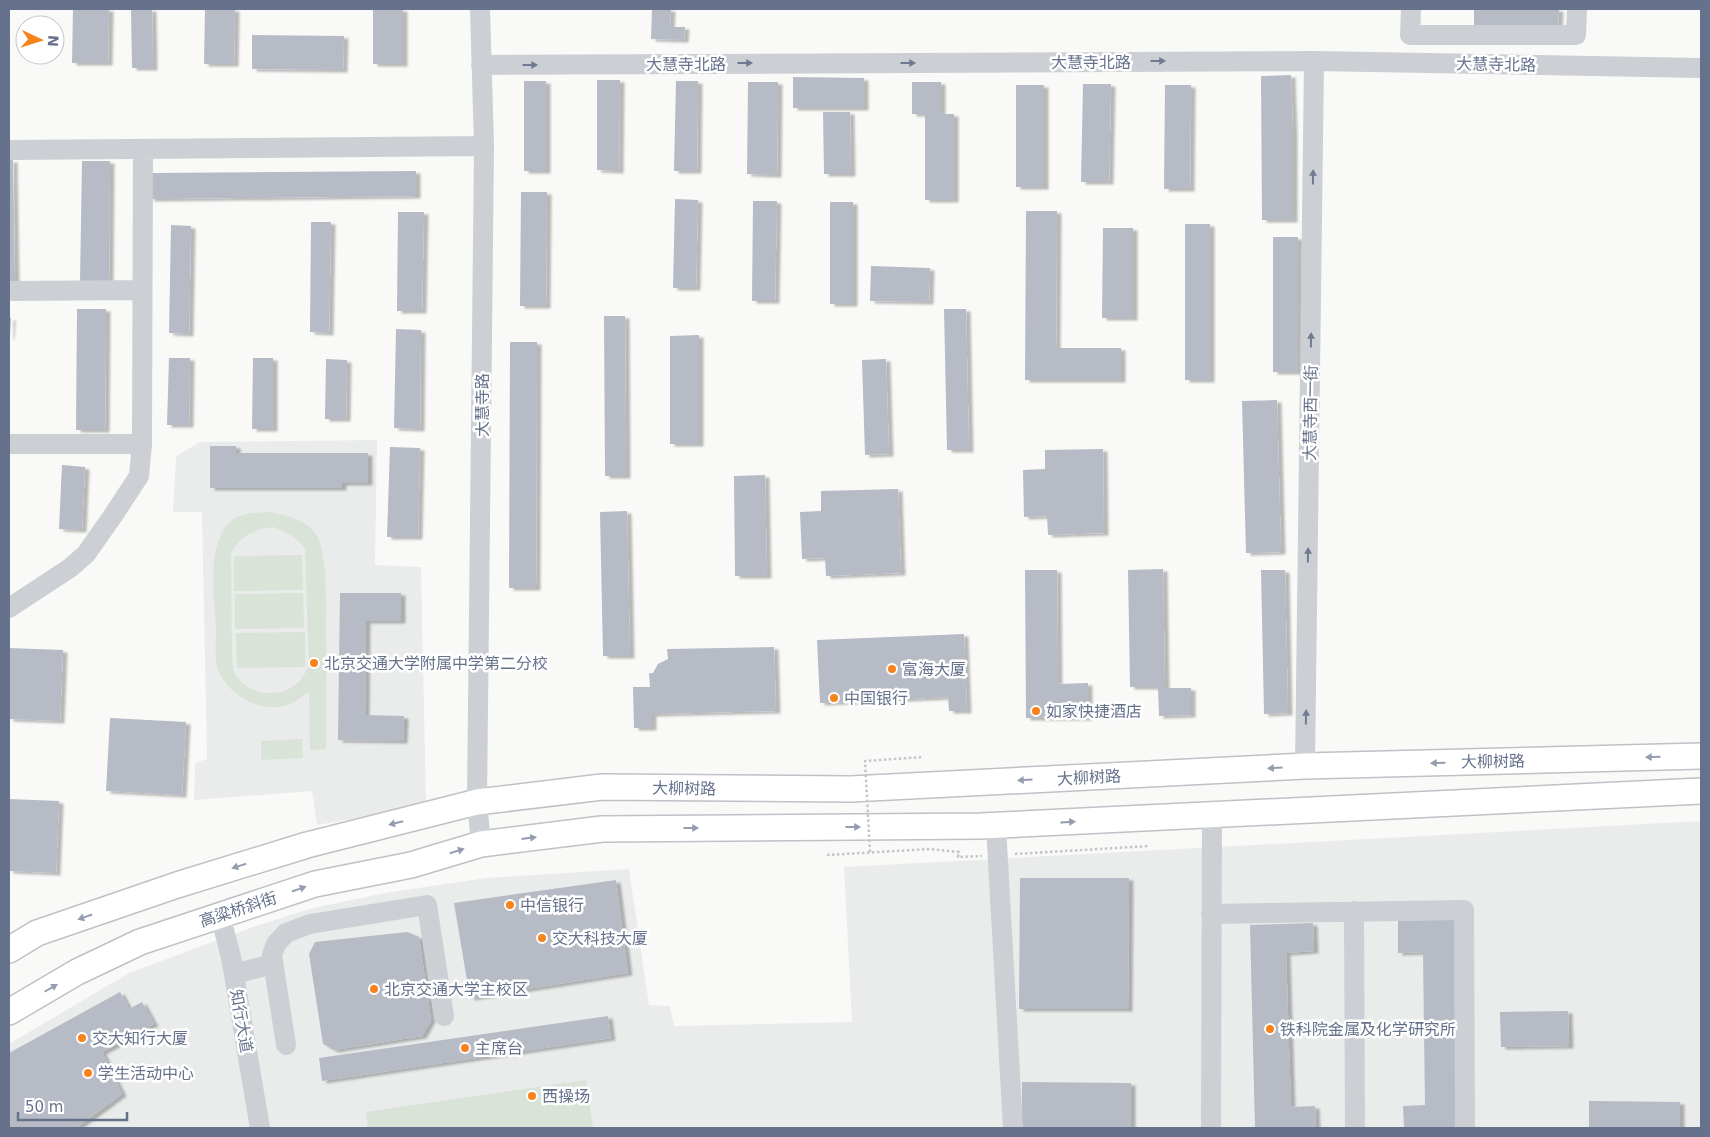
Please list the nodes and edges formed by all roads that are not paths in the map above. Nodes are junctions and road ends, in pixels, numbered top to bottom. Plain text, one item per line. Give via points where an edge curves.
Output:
1 (480, 9) edge
2 (1411, 9) edge
3 (1577, 9) edge
4 (1314, 61) junction
5 (481, 65) junction
6 (1701, 68) edge
7 (484, 146) junction
8 (143, 149) junction
9 (9, 150) edge
10 (142, 290) junction
11 (9, 291) edge
12 (9, 444) edge
13 (142, 444) junction
14 (9, 608) edge
15 (1701, 756) edge
16 (1305, 766) junction
17 (1701, 791) edge
18 (477, 802) junction
19 (1212, 815) junction
20 (996, 826) junction
21 (480, 844) junction
22 (1354, 911) junction
23 (1212, 914) junction
24 (220, 915) junction
25 (9, 950) edge
26 (273, 964) junction
27 (234, 974) junction
28 (9, 1012) edge
29 (444, 1016) dead end
30 (286, 1045) dead end
31 (260, 1128) edge
32 (1013, 1128) edge
33 (1212, 1128) edge
34 (1355, 1128) edge
35 (1465, 1128) edge

1 - 5 street, 大慧寺路
2 - 3 street via 1410,34 1576,35
5 -> 4 street, 大慧寺北路
4 - 6 street, 大慧寺北路
16 -> 4 street, 大慧寺西一街
5 - 7 street, 大慧寺路
7 - 8 street
7 - 18 street, 大慧寺路
8 - 9 street
8 - 10 street
10 - 11 street
10 - 13 street
12 - 13 street
13 - 14 street via 138,476 86,554
15 -> 16 main road, 大柳树路
16 -> 18 main road, 大柳树路 via 851,789 602,787
17 - 19 main road
18 - 21 street, 大慧寺路
18 -> 25 main road via 307,845 177,885 37,934
20 -> 19 main road
19 - 23 street
21 -> 20 main road via 602,829
20 - 32 street
24 -> 21 main road, 高粱桥斜街 via 315,884 411,865
22 - 23 street
22 - 34 street
22 - 35 street via 1464,910
23 - 33 street
24 - 27 street, 知行大道
28 -> 24 main road, 高粱桥斜街 via 77,972 140,942
26 - 27 street
26 - 29 street via 276,944 286,933 310,924 427,905
26 - 30 street
27 - 31 street, 知行大道

